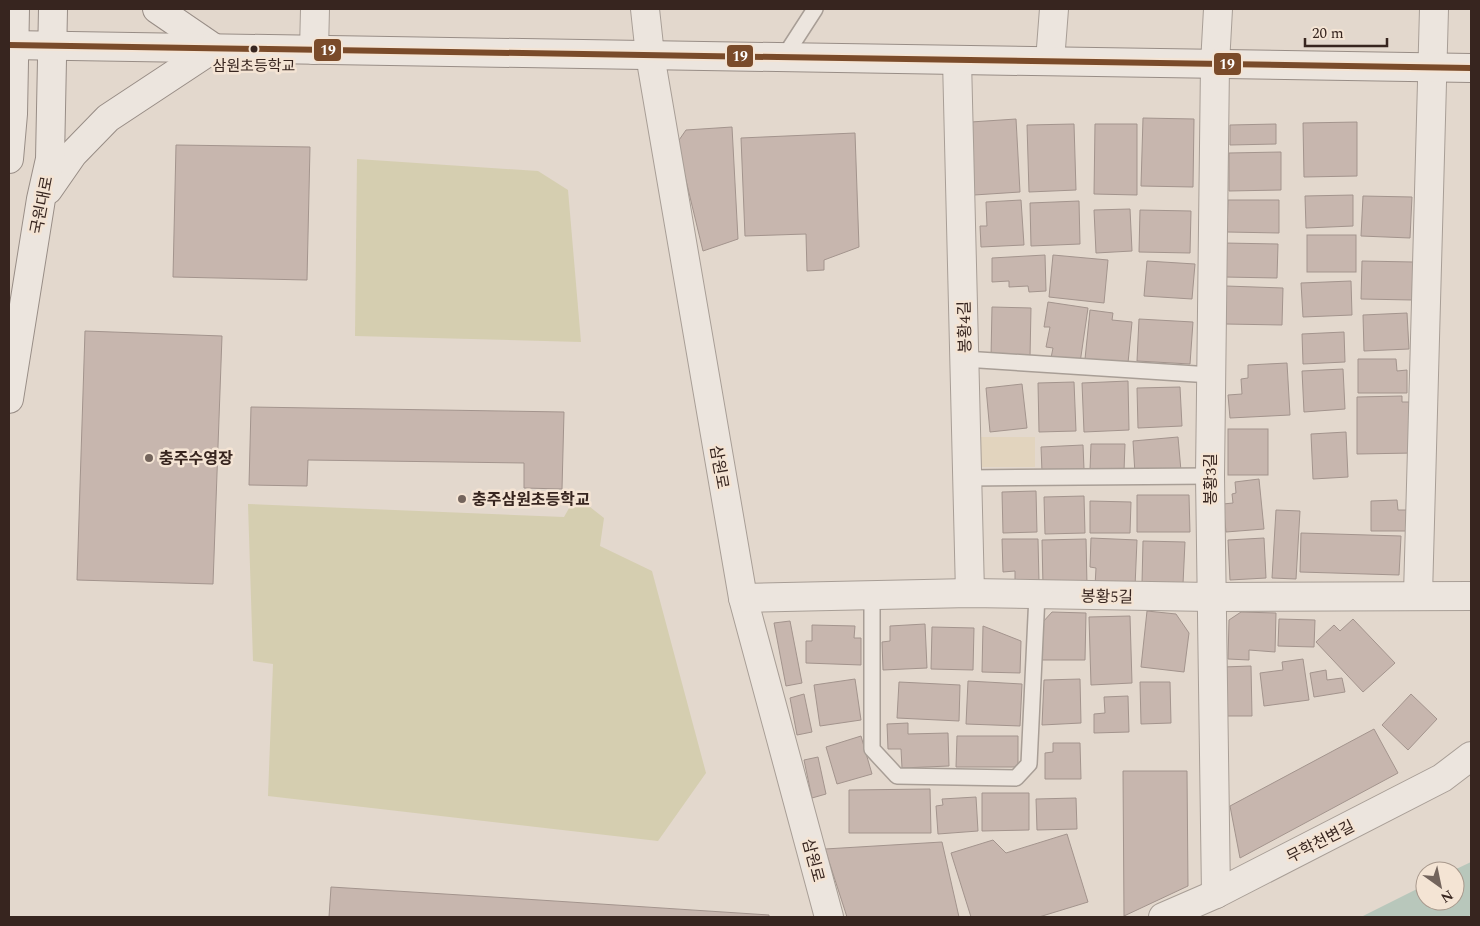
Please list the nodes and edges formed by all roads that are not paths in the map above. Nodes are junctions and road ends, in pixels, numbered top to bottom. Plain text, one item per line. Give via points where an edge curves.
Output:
1 (15, 9) edge
2 (52, 9) edge
3 (157, 9) edge
4 (315, 9) edge
5 (646, 9) edge
6 (815, 9) edge
7 (1054, 9) edge
8 (1218, 9) edge
9 (1434, 9) edge
10 (11, 45) edge
11 (53, 46) junction
12 (214, 48) junction
13 (314, 50) junction
14 (650, 56) junction
15 (784, 57) junction
16 (958, 60) junction
17 (1050, 61) junction
18 (1215, 64) junction
19 (1433, 68) junction
20 (1471, 68) edge
21 (9, 159) edge
22 (41, 199) junction
23 (964, 359) junction
24 (1211, 374) junction
25 (9, 399) edge
26 (1210, 476) junction
27 (967, 478) junction
28 (970, 593) junction
29 (1037, 595) junction
30 (1418, 595) junction
31 (872, 596) junction
32 (1471, 596) edge
33 (1211, 597) junction
34 (743, 598) junction
35 (1471, 756) edge
36 (1216, 894) junction
37 (829, 917) edge
38 (1163, 917) edge

1 - 10 street
2 - 11 street, 국원대로
3 - 12 street
4 - 13 street
5 - 14 street, 삼원로
6 - 15 lane
7 - 17 street
8 - 18 street, 봉황3길
9 - 19 street
10 - 11 street
10 - 21 street via 13,114
11 - 12 street
11 - 22 street, 국원대로 via 50,159
12 - 13 street
12 - 22 street via 108,118 73,154
13 - 14 street
14 - 15 street
14 - 34 street, 삼원로
15 - 16 street
16 - 17 street
16 - 23 street, 봉황4길
17 - 18 street
18 - 19 street
18 - 24 street, 봉황3길
19 - 20 street
19 - 30 street
22 - 25 street, 국원대로
23 - 24 lane
23 - 27 street, 봉황4길
24 - 26 street, 봉황3길
26 - 27 lane
26 - 33 street, 봉황3길
27 - 28 street, 봉황4길
28 - 29 street, 봉황5길
28 - 31 street, 봉황5길
29 - 31 lane via 1029,764 1016,778 897,776 872,749
29 - 33 street, 봉황5길
30 - 32 street, 봉황5길
30 - 33 street, 봉황5길
31 - 34 street, 봉황5길
33 - 36 street, 봉황3길
34 - 37 street, 삼원로
35 - 36 street, 무학천변길 via 1442,778
36 - 38 street, 무학천변길

